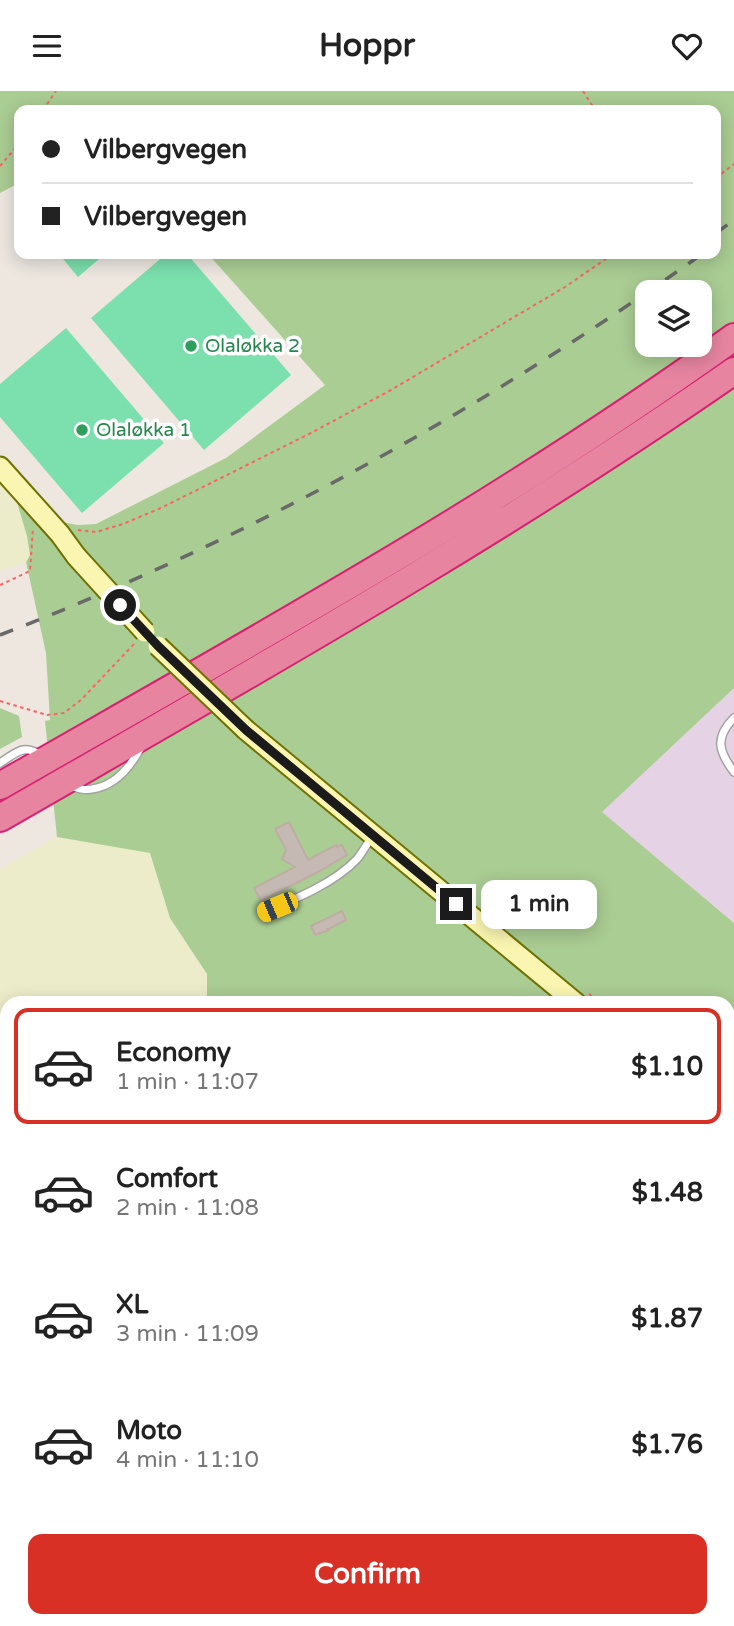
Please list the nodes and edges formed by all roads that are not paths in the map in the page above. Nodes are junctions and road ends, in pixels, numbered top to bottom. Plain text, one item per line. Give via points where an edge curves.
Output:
1 (734, 337) edge
2 (734, 371) edge
3 (0, 467) edge
4 (734, 718) edge
5 (49, 758) junction
6 (0, 763) edge
7 (734, 772) edge
8 (0, 786) edge
9 (0, 818) edge
10 (373, 835) junction
11 (264, 912) dead end
12 (568, 996) edge

1 - 5 highway via 459,517
2 - 9 highway via 475,541
3 - 10 main road, bridge via 152,639 246,730
4 - 7 lane via 720,743
5 - 6 lane via 23,749
5 - 8 highway
10 - 11 lane via 356,860 338,874
10 - 12 main road

